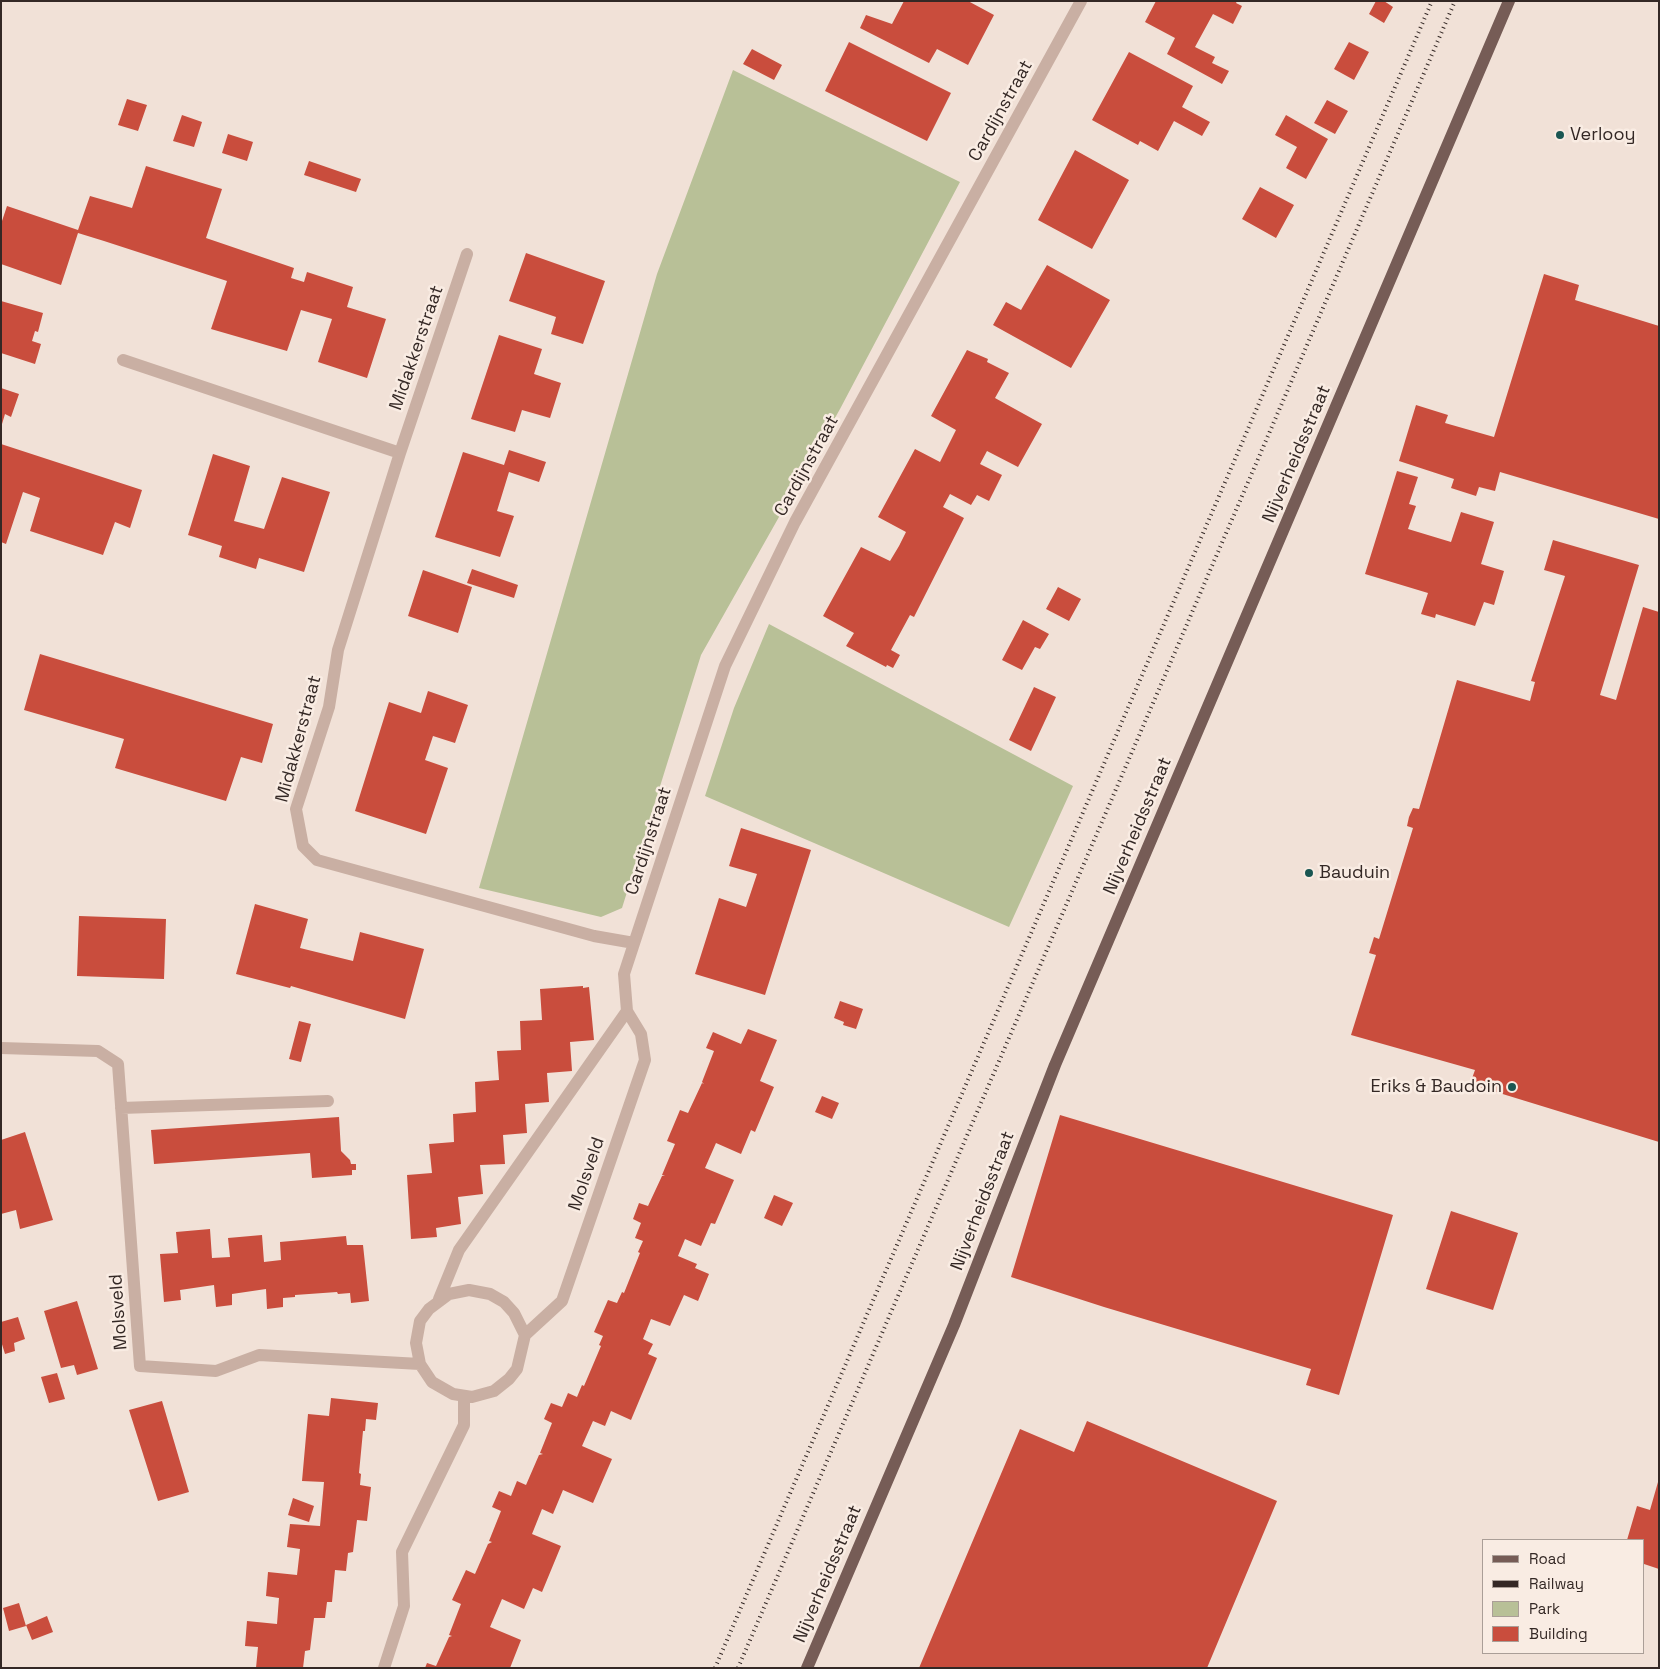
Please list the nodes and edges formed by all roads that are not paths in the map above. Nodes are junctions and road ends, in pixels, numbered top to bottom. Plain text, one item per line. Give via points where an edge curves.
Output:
1 (1081, 1) edge
2 (1509, 1) edge
3 (467, 254) dead end
4 (123, 360) dead end
5 (400, 454) junction
6 (634, 943) junction
7 (624, 974) joint
8 (627, 1011) junction
9 (1, 1048) edge
10 (328, 1101) dead end
11 (121, 1108) junction
12 (439, 1299) junction
13 (525, 1335) junction
14 (420, 1364) junction
15 (464, 1397) junction
16 (384, 1668) edge
17 (807, 1668) edge

1 - 6 street, Cardijnstraat via 795,522 761,590 725,666
2 - 17 main road, Nijverheidsstraat via 1055,1065 954,1325
3 - 5 street, Midakkerstraat
4 - 5 street
5 - 6 street, Midakkerstraat via 338,650 329,707 296,809 303,846 317,860 594,936
6 - 7 street, Cardijnstraat
7 - 8 street, Molsveld
8 - 12 street via 459,1250
8 - 13 street, Molsveld via 641,1034 645,1060 562,1301
9 - 11 street, Molsveld via 98,1051 118,1064
10 - 11 street
11 - 14 street, Molsveld via 140,1366 216,1371 259,1355
12 - 13 street via 468,1290 490,1294 514,1313
12 - 14 street via 420,1321 416,1343
13 - 15 street via 517,1369 510,1379 494,1391
14 - 15 street via 432,1382 444,1391
15 - 16 street via 464,1425 402,1552 404,1606

